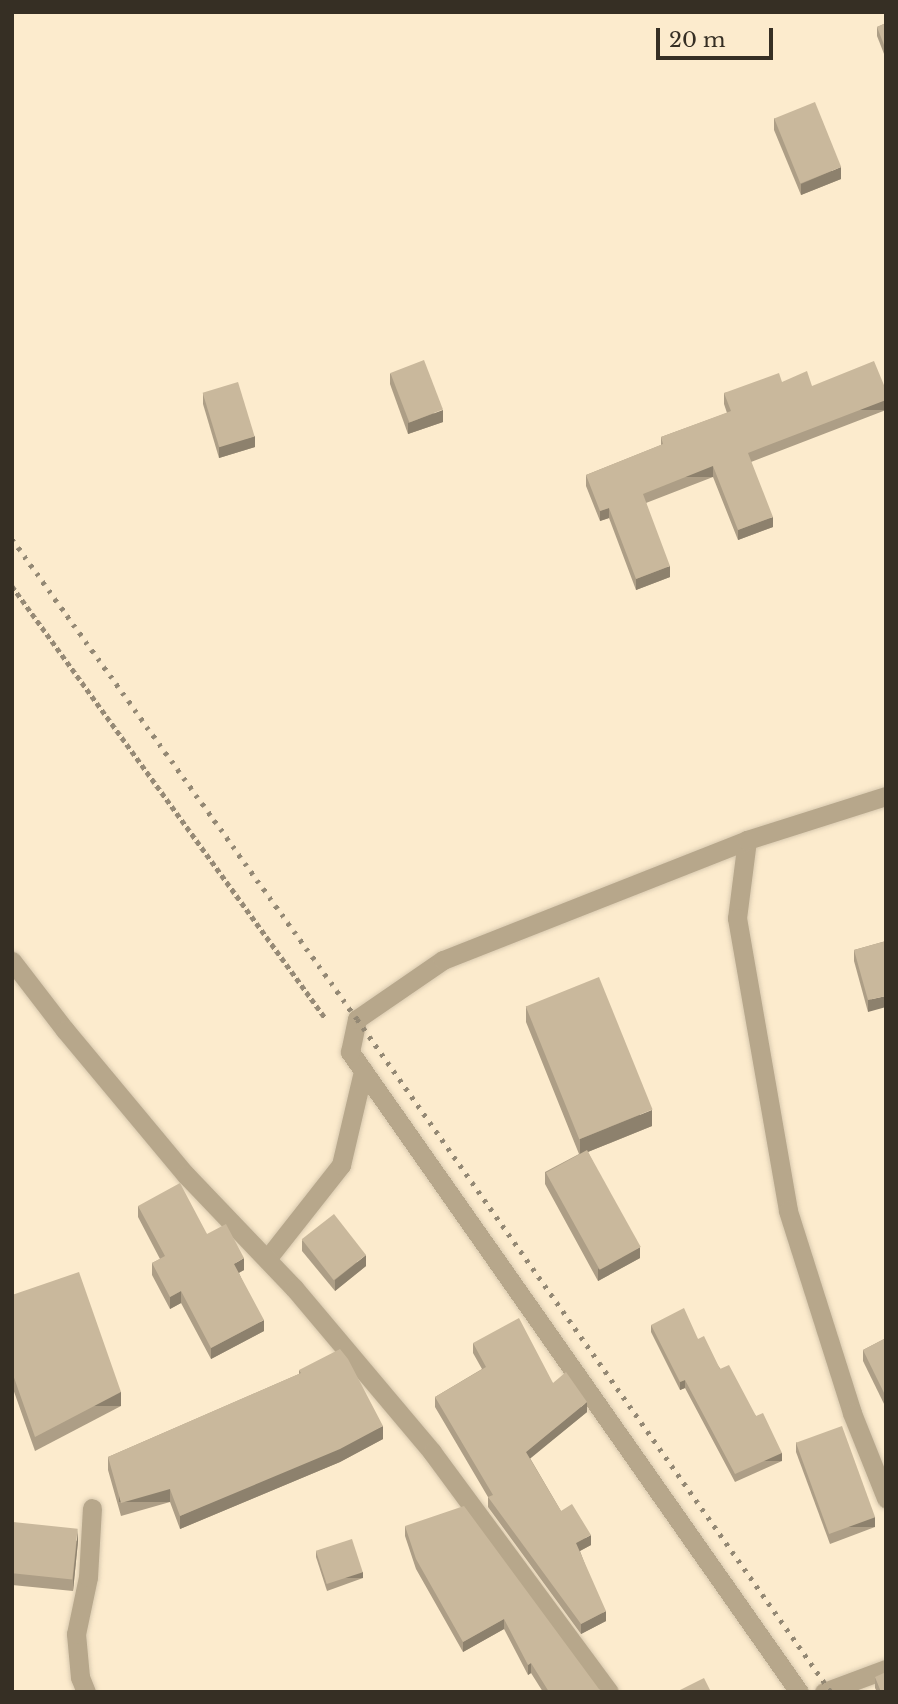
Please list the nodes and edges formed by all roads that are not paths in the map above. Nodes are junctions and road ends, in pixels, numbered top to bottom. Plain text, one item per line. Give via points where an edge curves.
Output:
1 (886, 796) edge
2 (747, 839) junction
3 (12, 961) edge
4 (363, 1071) junction
5 (267, 1259) junction
6 (886, 1498) edge
7 (92, 1507) dead end
8 (886, 1669) edge
9 (86, 1692) edge
10 (609, 1692) edge
11 (799, 1692) edge
12 (824, 1692) edge

1 - 2 street
2 - 4 street via 443,960 357,1019 349,1052
2 - 6 street via 737,918 788,1211 852,1413
3 - 5 street via 186,1175
4 - 5 street via 341,1165
4 - 11 street
5 - 10 street via 432,1452
7 - 9 street via 88,1577 76,1634
8 - 12 street

